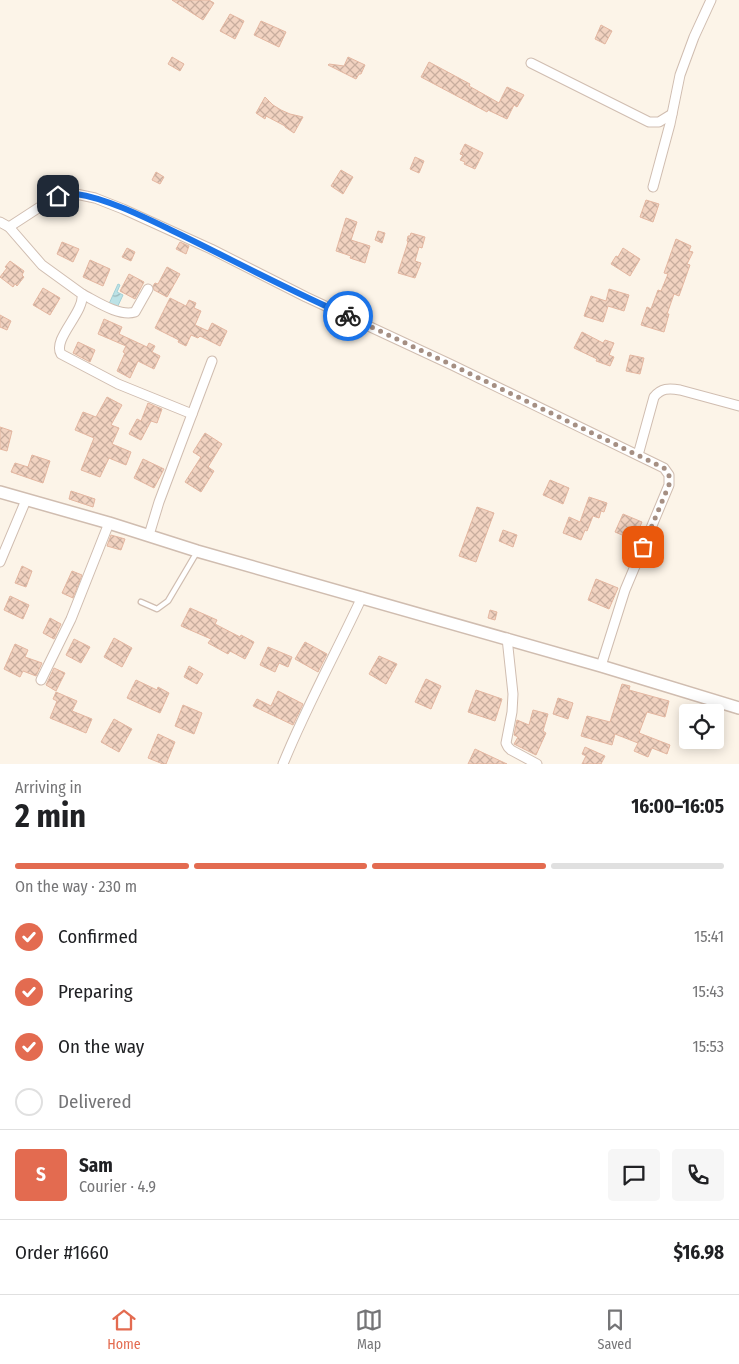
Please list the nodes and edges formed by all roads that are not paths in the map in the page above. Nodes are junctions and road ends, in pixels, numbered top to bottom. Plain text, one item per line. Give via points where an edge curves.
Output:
1 (711, 0) edge
2 (531, 63) dead end
3 (672, 114) junction
4 (653, 187) dead end
5 (0, 222) edge
6 (9, 227) junction
7 (148, 289) dead end
8 (82, 294) junction
9 (212, 361) dead end
10 (739, 406) edge
11 (192, 414) junction
12 (638, 456) junction
13 (0, 492) edge
14 (26, 500) junction
15 (109, 523) junction
16 (149, 535) junction
17 (197, 551) junction
18 (0, 562) edge
19 (362, 597) junction
20 (141, 602) dead end
21 (507, 638) junction
22 (601, 666) junction
23 (41, 680) dead end
24 (739, 708) edge
25 (283, 764) edge
26 (537, 764) edge

1 - 3 street via 686,55
2 - 3 street via 649,122 660,122
3 - 4 street
5 - 6 street
6 - 8 street via 42,265
6 - 12 street via 66,194 95,198 212,249
7 - 8 street via 135,312 129,314
8 - 11 street via 81,305 59,346 59,352 118,384
9 - 11 street
10 - 12 street via 680,390 663,389 654,397
11 - 16 street
12 - 22 street via 664,468 669,475 669,485 625,590
13 - 14 street
14 - 15 street
14 - 18 street
15 - 16 street
15 - 23 street via 71,619
16 - 17 street
17 - 19 street
17 - 20 lane via 168,601 157,609
19 - 21 street
19 - 25 street
21 - 22 street
21 - 26 street via 513,694 506,744
22 - 24 street

